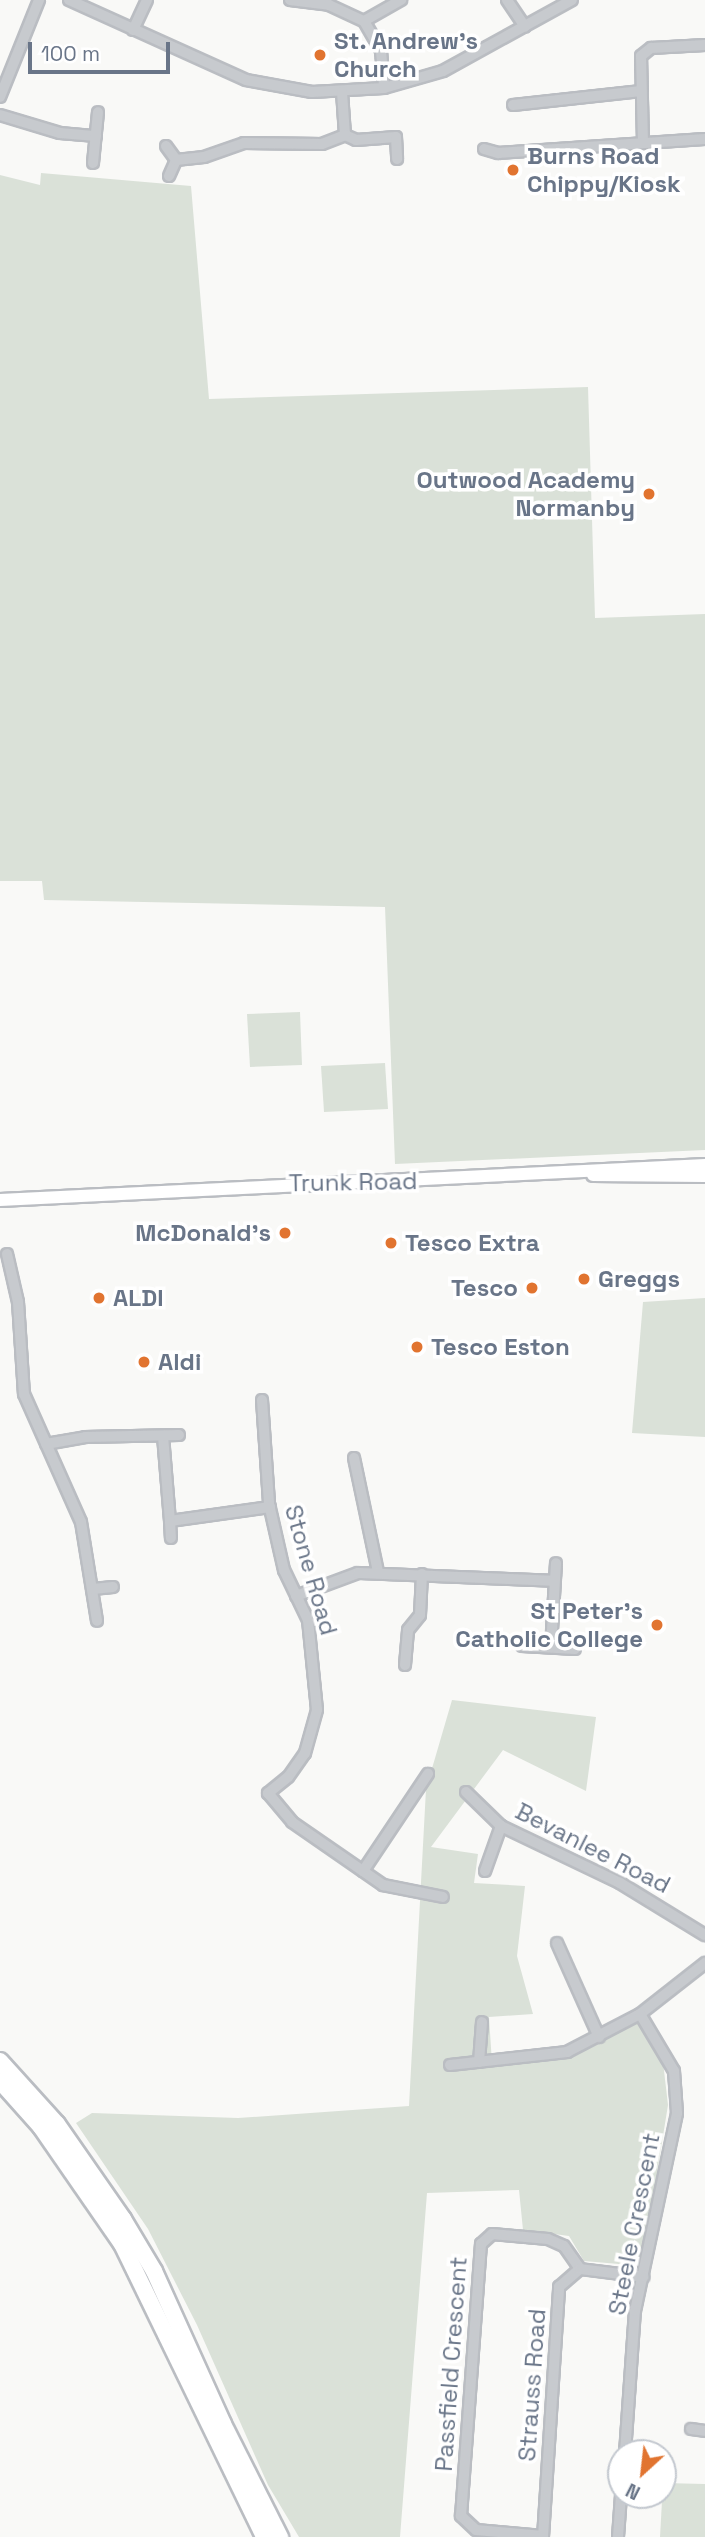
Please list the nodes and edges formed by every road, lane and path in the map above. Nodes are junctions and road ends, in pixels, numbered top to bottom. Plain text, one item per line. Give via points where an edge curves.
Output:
1 (39, 0) edge
2 (69, 0) edge
3 (147, 0) edge
4 (290, 0) edge
5 (401, 0) edge
6 (507, 0) edge
7 (572, 0) edge
8 (364, 21) junction
9 (525, 27) junction
10 (133, 30) junction
11 (705, 45) edge
12 (384, 88) junction
13 (641, 91) junction
14 (342, 92) junction
15 (0, 97) edge
16 (513, 105) dead end
17 (99, 112) dead end
18 (0, 115) edge
19 (397, 125) dead end
20 (345, 135) junction
21 (96, 136) junction
22 (396, 137) junction
23 (705, 139) edge
24 (643, 143) junction
25 (166, 146) dead end
26 (484, 149) dead end
27 (397, 159) dead end
28 (176, 160) junction
29 (93, 163) dead end
30 (169, 176) dead end
31 (705, 1165) edge
32 (555, 1174) junction
33 (705, 1176) edge
34 (0, 1200) edge
35 (7, 1254) dead end
36 (262, 1400) dead end
37 (179, 1435) dead end
38 (163, 1436) junction
39 (46, 1444) junction
40 (354, 1458) dead end
41 (270, 1507) junction
42 (170, 1521) junction
43 (171, 1538) dead end
44 (556, 1563) dead end
45 (378, 1572) junction
46 (422, 1574) junction
47 (554, 1581) junction
48 (113, 1587) dead end
49 (93, 1589) junction
50 (296, 1596) junction
51 (97, 1620) dead end
52 (522, 1646) dead end
53 (551, 1647) junction
54 (575, 1649) dead end
55 (405, 1665) dead end
56 (428, 1774) dead end
57 (466, 1792) dead end
58 (501, 1826) junction
59 (362, 1871) junction
60 (485, 1871) dead end
61 (443, 1897) dead end
62 (705, 1935) edge
63 (557, 1943) dead end
64 (705, 1963) edge
65 (640, 2014) junction
66 (482, 2022) dead end
67 (599, 2037) junction
68 (0, 2061) edge
69 (479, 2062) junction
70 (450, 2065) dead end
71 (0, 2081) edge
72 (580, 2269) junction
73 (644, 2277) junction
74 (691, 2429) dead end
75 (705, 2431) edge
76 (626, 2439) edge
77 (620, 2509) edge
78 (264, 2537) edge
79 (281, 2537) edge
80 (543, 2537) edge
81 (618, 2537) edge

1 - 15 street
2 - 10 street
3 - 10 street
4 - 8 street via 329,5
5 - 8 street
6 - 9 street
7 - 9 street
8 - 12 street via 381,51
9 - 12 street via 460,64
10 - 14 street via 246,80 294,90
11 - 13 street via 644,52 639,64
12 - 14 street
13 - 16 street
13 - 24 street
14 - 20 street
17 - 21 street
18 - 21 street via 60,133
19 - 22 street
20 - 22 street via 356,140
20 - 28 street via 322,145 254,141 205,157
21 - 29 street
22 - 27 street
23 - 24 street
24 - 26 street via 498,153
25 - 28 street
28 - 30 street
31 - 32 main road, Trunk Road via 609,1167
32 - 33 main road
32 - 34 main road, Trunk Road via 401,1182 337,1180
35 - 39 street via 18,1302 24,1394
36 - 41 street, Stone Road
37 - 38 street
38 - 39 street via 57,1439
38 - 42 street
39 - 49 street via 81,1522
40 - 45 street
41 - 42 street
41 - 50 street, Stone Road via 284,1570
42 - 43 street
44 - 47 street
45 - 46 street
45 - 50 street via 358,1573
46 - 47 street
46 - 55 street via 420,1615 408,1630
47 - 53 street
48 - 49 street
49 - 51 street
50 - 59 street, Stone Road via 310,1634 317,1710 305,1753 288,1777 268,1793 292,1822
52 - 53 street
53 - 54 street
56 - 59 street
57 - 58 street, Bevanlee Road
58 - 60 street
58 - 62 street, Bevanlee Road via 620,1883
59 - 61 street via 383,1885
63 - 67 street
64 - 65 street
65 - 67 street
65 - 73 street, Steele Crescent via 668,2057 678,2090
66 - 69 street
67 - 69 street via 567,2052
68 - 79 highway via 57,2124 123,2219 153,2271 245,2471
69 - 70 street
71 - 78 highway via 41,2127 122,2244
72 - 73 street
72 - 80 street, Strauss Road via 559,2287
72 - 80 street, Passfield Crescent via 564,2246 548,2239 492,2234 481,2244 461,2516 476,2530
73 - 76 street, Steele Crescent via 635,2311
74 - 75 street
77 - 81 street

